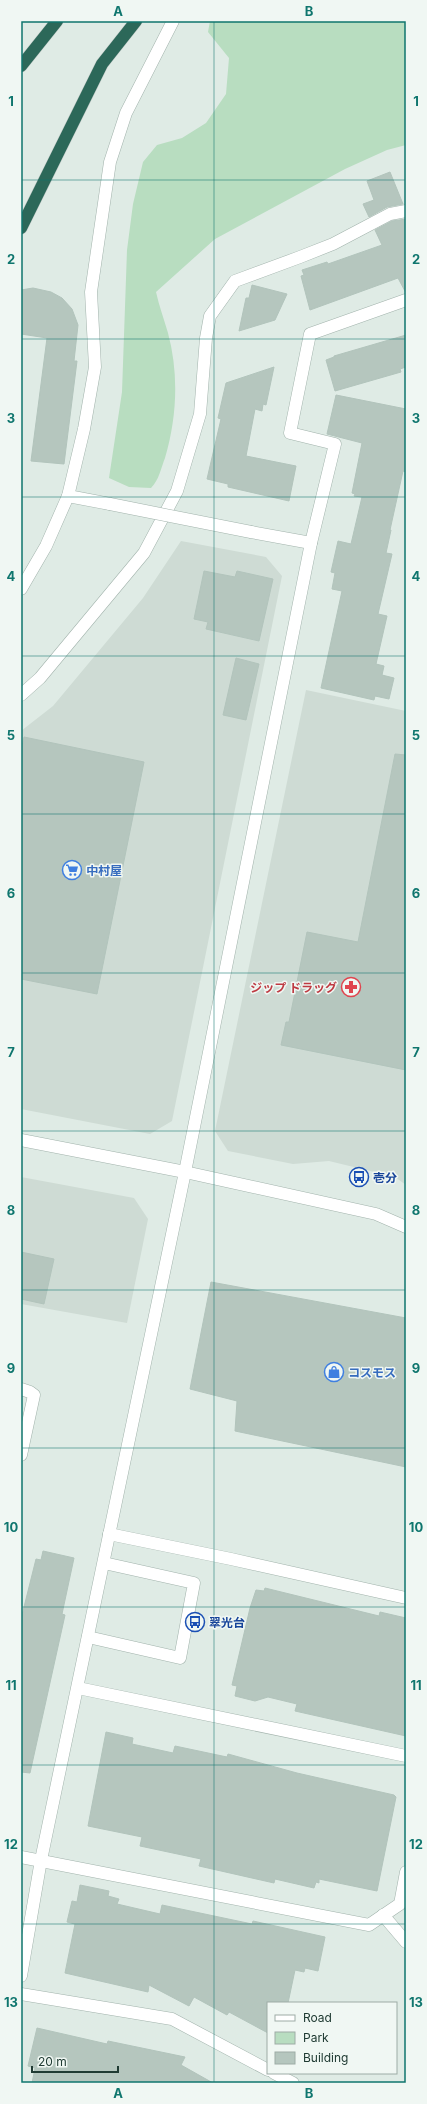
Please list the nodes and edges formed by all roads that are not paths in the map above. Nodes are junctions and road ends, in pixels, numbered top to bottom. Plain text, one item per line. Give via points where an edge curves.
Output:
1 (57, 21) edge
2 (136, 21) edge
3 (173, 21) edge
4 (21, 66) edge
5 (406, 211) edge
6 (21, 228) edge
7 (406, 300) edge
8 (68, 496) junction
9 (311, 543) junction
10 (21, 589) edge
11 (21, 695) edge
12 (21, 1140) edge
13 (185, 1172) junction
14 (406, 1227) edge
15 (21, 1389) edge
16 (21, 1454) edge
17 (109, 1534) junction
18 (104, 1563) junction
19 (406, 1598) edge
20 (88, 1637) junction
21 (78, 1688) junction
22 (406, 1756) edge
23 (21, 1856) edge
24 (41, 1860) junction
25 (406, 1872) edge
26 (383, 1915) junction
27 (406, 1942) edge
28 (21, 1976) edge
29 (21, 1994) edge
30 (267, 2069) edge
31 (276, 2074) edge
32 (293, 2083) edge

1 - 4 highway
2 - 6 highway via 102,64
3 - 8 street via 126,113 110,162 91,292 95,367
5 - 11 street via 390,214 300,258 234,281 210,316 200,414 177,491 144,552 40,678
7 - 9 street via 310,334 290,433 335,444
8 - 9 street, bridge
8 - 10 street via 46,546
9 - 13 street
12 - 13 street
13 - 14 street via 376,1214
13 - 17 street
15 - 16 street via 34,1395
17 - 18 street
17 - 19 street
18 - 20 street
18 - 20 street via 194,1583 180,1658
20 - 21 street
21 - 22 street
21 - 24 street
23 - 24 street
24 - 26 street via 369,1925
24 - 28 street
25 - 26 street via 400,1904
26 - 27 street
29 - 30 street via 172,2019
31 - 32 street

